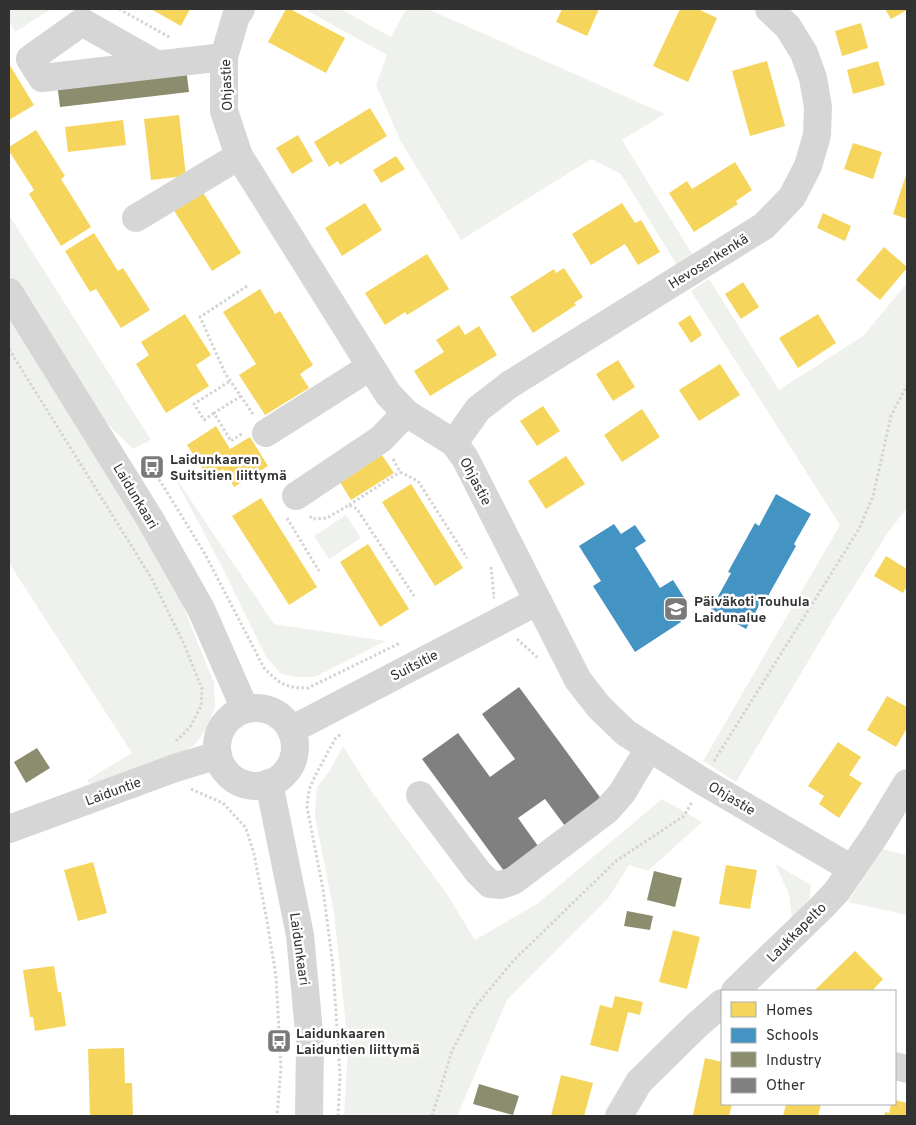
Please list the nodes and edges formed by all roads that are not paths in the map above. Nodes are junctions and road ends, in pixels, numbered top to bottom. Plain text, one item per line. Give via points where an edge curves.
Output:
1 (241, 9) edge
2 (768, 9) edge
3 (224, 57) junction
4 (156, 64) dead end
5 (239, 156) junction
6 (136, 218) dead end
7 (9, 292) edge
8 (370, 367) junction
9 (406, 413) junction
10 (263, 428) road end
11 (454, 443) junction
12 (296, 496) road end
13 (538, 601) junction
14 (245, 709) junction
15 (291, 730) junction
16 (649, 748) junction
17 (218, 755) junction
18 (269, 783) junction
19 (907, 783) edge
20 (420, 795) dead end
21 (9, 829) edge
22 (852, 869) junction
23 (737, 990) edge
24 (721, 1004) edge
25 (309, 1116) edge
26 (619, 1116) edge

1 - 3 street, Ohjastie
2 - 11 street, Hevosenkenkä via 788,27 804,53 818,107 817,135 808,166 792,197 764,226 509,385 478,409
3 - 4 street
3 - 5 street, Ohjastie via 224,111
5 - 6 street
5 - 8 street, Ohjastie
7 - 14 street, Laidunkaari via 150,519 201,609
8 - 9 street, Ohjastie
8 - 10 street
9 - 11 street, Ohjastie
9 - 12 street via 381,439
11 - 13 street, Ohjastie via 465,458
13 - 15 street, Suitsitie
13 - 16 street, Ohjastie via 578,680 599,707 626,733
14 - 15 street via 267,709 285,721
14 - 17 street via 234,714 220,732
15 - 18 street via 295,742 294,755 289,767
16 - 20 street via 622,793 607,810 513,881 502,885 490,884 478,872
16 - 22 street, Ohjastie
17 - 18 street via 228,774 237,781 258,786
17 - 21 street, Laiduntie
18 - 25 street, Laidunkaari via 300,934 310,1044
19 - 22 street, Laukkapelto
22 - 23 street, Laukkapelto via 823,906
24 - 26 street via 639,1082

